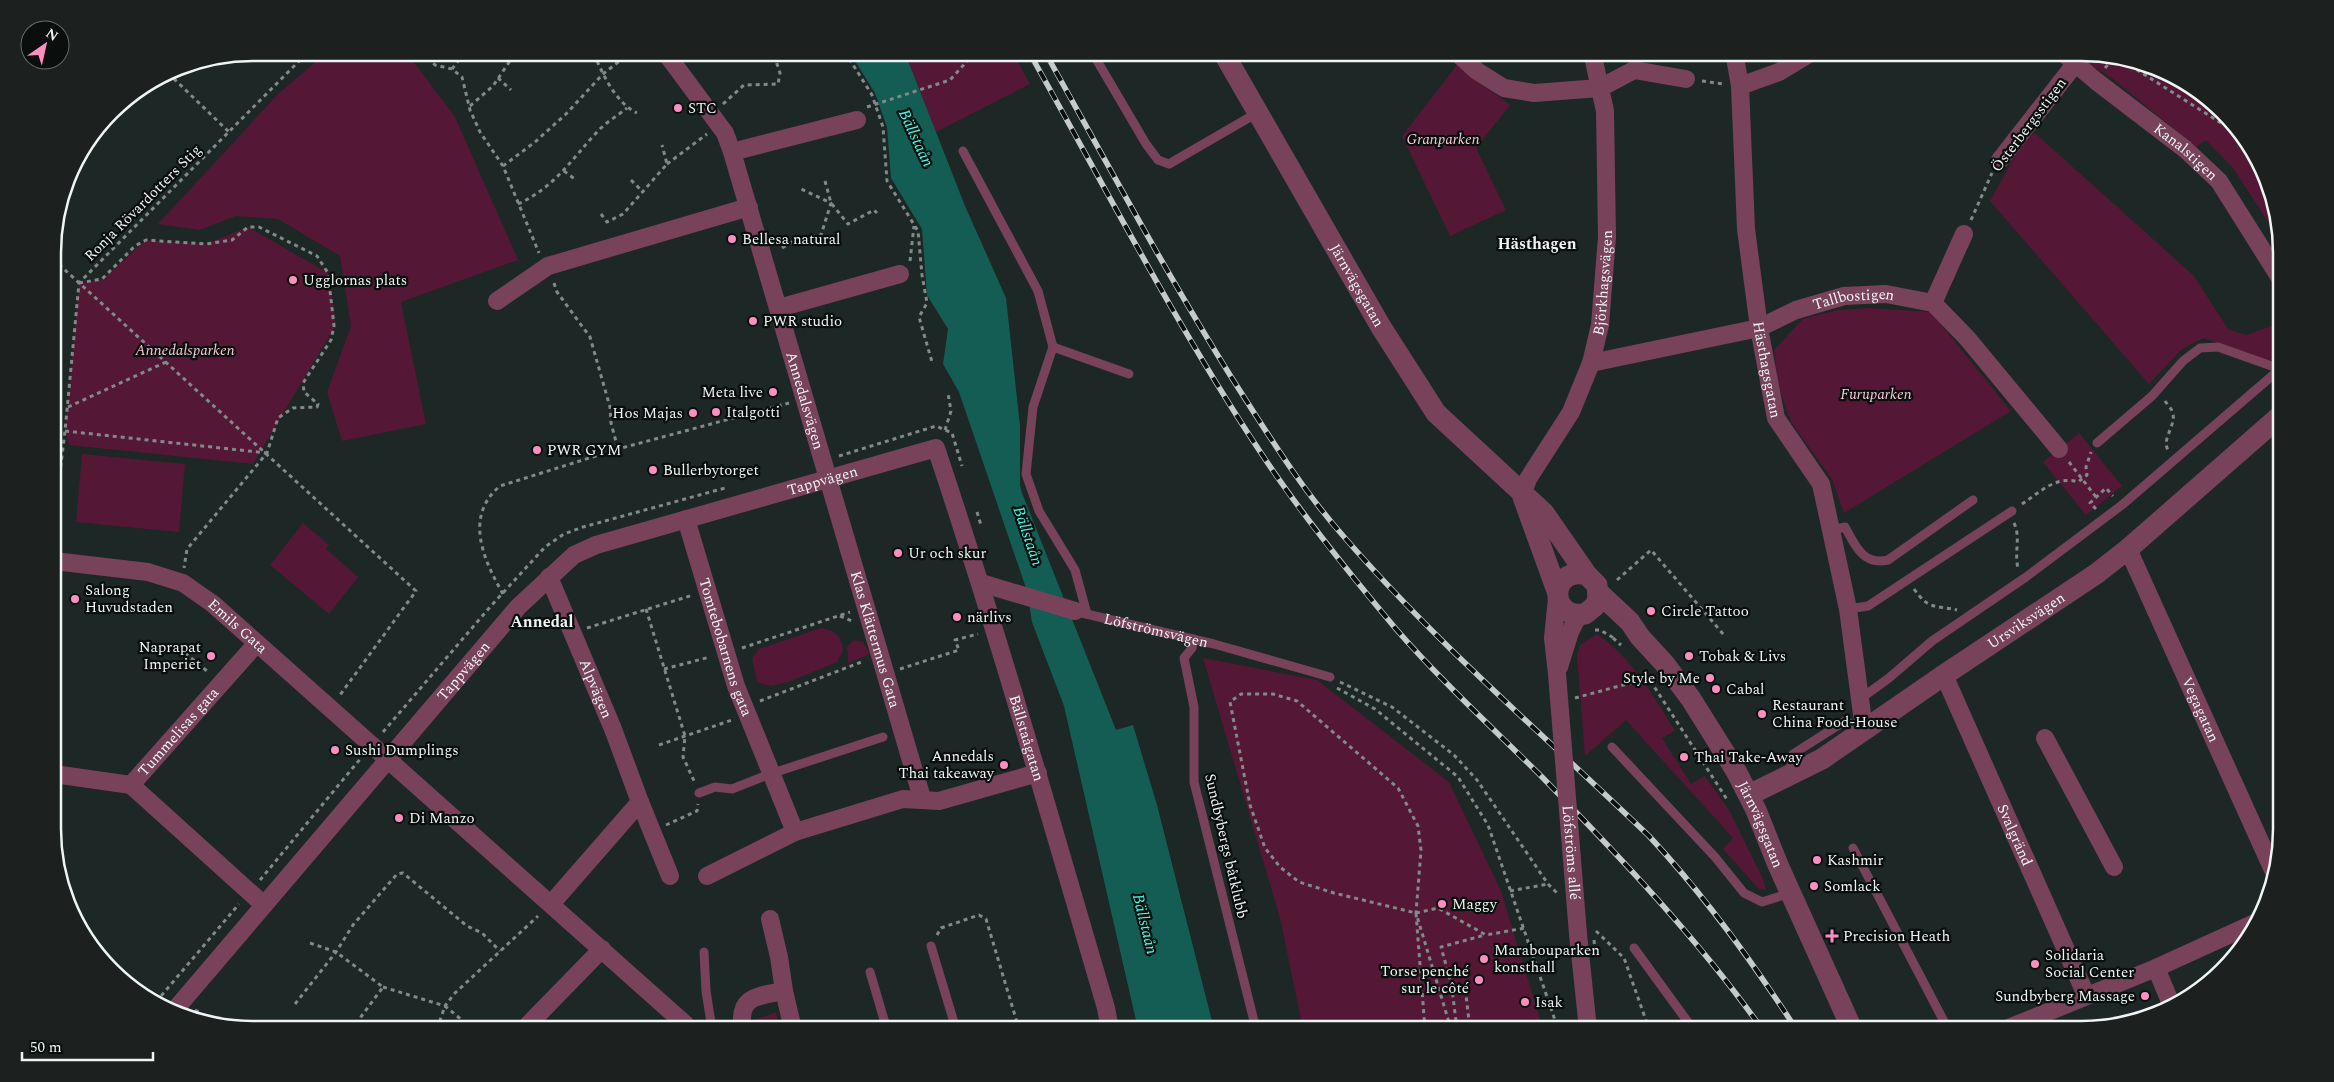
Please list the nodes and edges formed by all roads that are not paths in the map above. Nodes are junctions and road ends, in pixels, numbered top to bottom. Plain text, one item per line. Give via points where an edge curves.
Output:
1 (672, 61) edge
2 (1097, 61) edge
3 (1228, 61) edge
4 (1465, 61) edge
5 (1594, 61) edge
6 (1736, 61) edge
7 (1797, 61) edge
8 (2067, 61) edge
9 (2073, 61) edge
10 (1686, 79) road end
11 (1740, 86) junction
12 (1600, 88) junction
13 (1258, 112) junction
14 (858, 120) dead end
15 (963, 150) dead end
16 (732, 152) junction
17 (2000, 160) road end
18 (749, 207) junction
19 (1964, 234) dead end
20 (2273, 267) edge
21 (905, 272) road end
22 (497, 301) dead end
23 (1934, 303) junction
24 (779, 308) junction
25 (1759, 328) junction
26 (1053, 347) junction
27 (1591, 363) junction
28 (2273, 367) edge
29 (1129, 374) dead end
30 (2273, 375) edge
31 (2273, 422) edge
32 (2097, 443) road end
33 (936, 448) joint
34 (2059, 449) dead end
35 (827, 480) junction
36 (1522, 494) junction
37 (1973, 500) dead end
38 (2011, 512) road end
39 (686, 519) junction
40 (1831, 530) junction
41 (2128, 549) junction
42 (61, 562) edge
43 (549, 577) junction
44 (981, 583) junction
45 (1557, 594) junction
46 (1589, 604) junction
47 (1848, 609) junction
48 (1081, 613) junction
49 (1194, 639) junction
50 (257, 643) junction
51 (1557, 674) junction
52 (1944, 675) junction
53 (1330, 677) road end
54 (1860, 699) junction
55 (1864, 729) junction
56 (884, 738) dead end
57 (2045, 738) dead end
58 (1612, 747) dead end
59 (387, 760) junction
60 (1038, 773) junction
61 (770, 774) junction
62 (61, 775) edge
63 (131, 785) junction
64 (699, 793) road end
65 (1750, 795) junction
66 (922, 798) junction
67 (640, 802) junction
68 (794, 832) junction
69 (1854, 848) dead end
70 (2270, 862) edge
71 (2114, 867) dead end
72 (670, 876) dead end
73 (707, 876) dead end
74 (1791, 893) junction
75 (550, 904) junction
76 (264, 905) junction
77 (770, 919) dead end
78 (2245, 927) edge
79 (931, 946) dead end
80 (1634, 948) dead end
81 (602, 949) junction
82 (704, 952) dead end
83 (2156, 968) junction
84 (870, 972) dead end
85 (784, 991) junction
86 (2086, 995) junction
87 (2169, 999) edge
88 (179, 1005) edge
89 (533, 1021) edge
90 (682, 1021) edge
91 (711, 1021) edge
92 (741, 1021) edge
93 (791, 1021) edge
94 (884, 1021) edge
95 (954, 1021) edge
96 (1108, 1021) edge
97 (1254, 1021) edge
98 (1588, 1021) edge
99 (1687, 1021) edge
100 (1848, 1021) edge
101 (1944, 1021) edge
102 (2025, 1021) edge

1 - 16 street, Annedalsvägen via 725,133
2 - 13 lane via 1146,144 1158,160 1169,164
3 - 13 street, Järnvägsgatan
4 - 12 street via 1504,88 1534,93
5 - 12 street, Björkhagsvägen
6 - 11 street, Hästhagsgatan
7 - 11 street via 1778,72
8 - 17 street, Österbergsstigen
9 - 20 street, Kanalstigen via 2185,149 2219,181
10 - 12 street via 1634,70
11 - 25 street, Hästhagsgatan via 1746,229
12 - 27 street, Björkhagsvägen via 1605,111 1607,237 1600,325
13 - 36 street, Järnvägsgatan via 1381,327 1436,413
14 - 16 street
15 - 26 lane via 1038,291
16 - 18 street, Annedalsvägen
18 - 22 street via 548,266
18 - 24 street, Annedalsvägen
19 - 23 street
21 - 24 street
23 - 25 street, Tallbostigen via 1886,294 1844,296 1796,310
23 - 34 street via 1968,338
24 - 35 street, Annedalsvägen
25 - 27 street, Tallbostigen
25 - 40 street, Hästhagsgatan via 1776,418 1821,484
26 - 29 lane
26 - 48 lane via 1032,407 1026,474 1039,511 1075,570
27 - 36 street, Björkhagsvägen via 1571,412 1528,479
28 - 32 lane via 2218,347 2200,348 2183,361 2156,392
30 - 54 lane via 2122,505 2026,577 1932,641
31 - 41 street, Ursviksvägen
33 - 35 street, Tappvägen
33 - 44 street, Bällstaågatan
35 - 39 street, Tappvägen
35 - 66 street, Klas Klättermus Gata
36 - 45 street, Järnvägsgatan
36 - 46 street, Järnvägsgatan via 1544,513
37 - 40 lane via 1881,562 1861,555 1845,527
38 - 47 lane via 1868,606
39 - 43 street, Tappvägen via 596,545 574,555
39 - 61 street, Tomtebobarnens gata via 745,711
40 - 47 street, Hästhagsgatan
41 - 52 street, Ursviksvägen via 2096,574
41 - 70 street, Vegagatan
42 - 50 street, Emils Gata via 148,572 182,583 214,604
43 - 59 street, Tappvägen via 518,607
43 - 67 street, Alpvägen
44 - 48 street, Löfströmsvägen
44 - 60 street, Bällstaågatan
45 - 46 street, Järnvägsgatan via 1564,609 1570,613
45 - 46 street via 1560,584 1568,576 1580,573
45 - 51 street, Löfströms allé via 1553,638
46 - 51 street, Löfströms allé via 1570,632
46 - 65 street, Järnvägsgatan via 1630,622 1626,639 1664,663 1691,699
47 - 54 street, Hästhagsgatan
48 - 49 lane, Löfströmsvägen
49 - 53 lane, Löfströmsvägen
49 - 97 lane, Sundbybergs båtklubb via 1184,658 1194,707 1194,782
50 - 59 street, Emils Gata
50 - 63 street, Tummelisas gata
51 - 98 street, Löfströms allé, bridge via 1584,929
52 - 55 street, Ursviksvägen
52 - 86 street, Svalgränd
54 - 55 street, Hästhagsgatan
55 - 65 street, Ursviksvägen via 1822,759
56 - 61 lane
57 - 71 street
58 - 74 lane via 1744,892 1762,902
59 - 75 street
59 - 76 street, Tappvägen
60 - 66 street via 939,800
60 - 96 street, Bällstaågatan
61 - 64 lane via 732,789 715,787
61 - 68 street, Tomtebobarnens gata
62 - 63 street, Tummelisas gata
63 - 76 street
65 - 74 street, Järnvägsgatan
66 - 68 street via 903,799
67 - 72 street, Alpvägen
67 - 75 street
68 - 73 street
69 - 101 lane
74 - 100 street, Järnvägsgatan
75 - 81 street
76 - 88 street, Tappvägen
77 - 85 street
78 - 83 street
79 - 95 lane
80 - 99 lane
81 - 89 street
81 - 90 street
82 - 91 lane
83 - 86 street
83 - 87 street
84 - 94 lane
85 - 92 street via 758,996 745,1004
85 - 93 street
86 - 102 street

